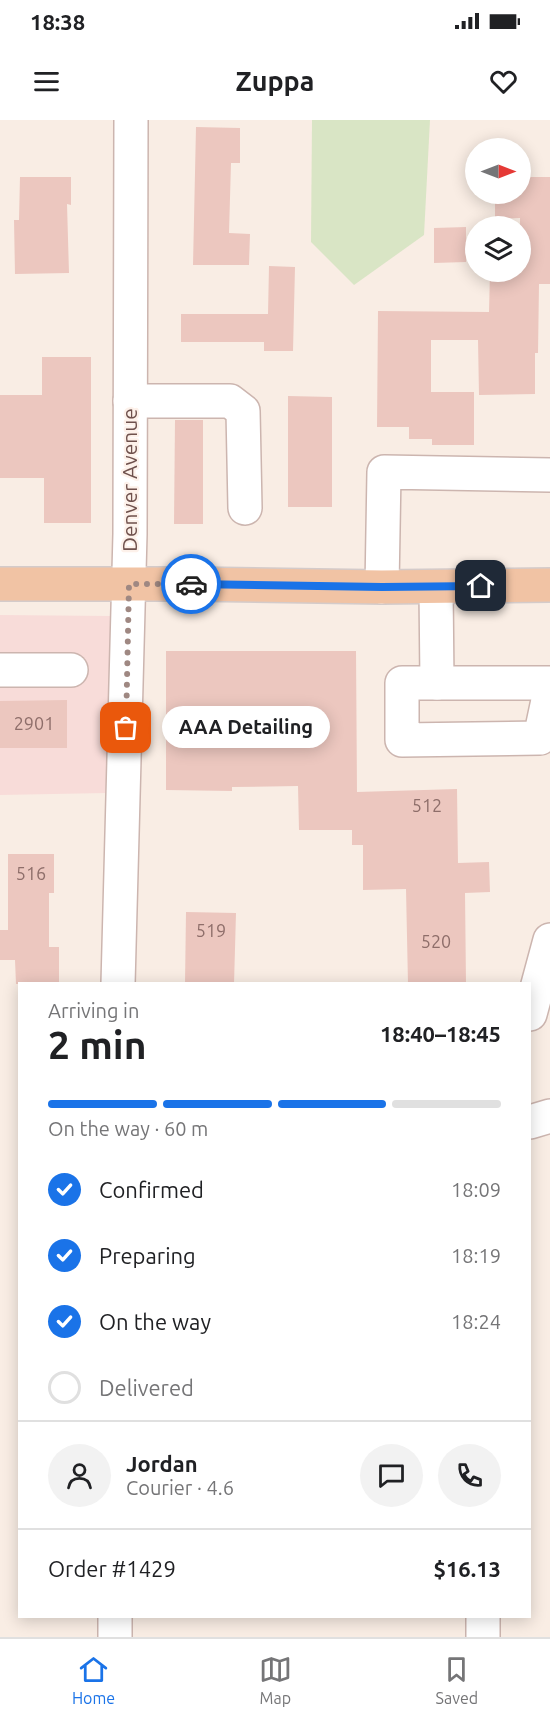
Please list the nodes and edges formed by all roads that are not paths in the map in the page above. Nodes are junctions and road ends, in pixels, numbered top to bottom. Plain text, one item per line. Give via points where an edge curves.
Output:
1 (131, 120) edge
2 (130, 401) junction
3 (550, 475) edge
4 (245, 508) dead end
5 (0, 584) edge
6 (129, 584) junction
7 (550, 585) edge
8 (382, 587) junction
9 (436, 587) junction
10 (0, 670) edge
11 (71, 670) dead end
12 (437, 683) junction
13 (550, 683) edge
14 (550, 691) edge
15 (550, 940) edge
16 (118, 982) edge
17 (531, 1010) edge
18 (550, 1116) edge
19 (531, 1122) edge
20 (114, 1618) edge
21 (483, 1618) edge
22 (115, 1637) edge
23 (483, 1637) edge

1 - 2 street, Denver Avenue
2 - 4 street via 230,401 243,411
2 - 6 street, Denver Avenue
3 - 8 street via 384,472
5 - 6 main road
6 - 8 main road
6 - 16 street, Denver Avenue
7 - 9 main road
8 - 9 main road
9 - 12 street
10 - 11 street
12 - 13 street
12 - 14 street via 402,682 402,740 540,738
15 - 17 street
18 - 19 street
20 - 22 street
21 - 23 street

